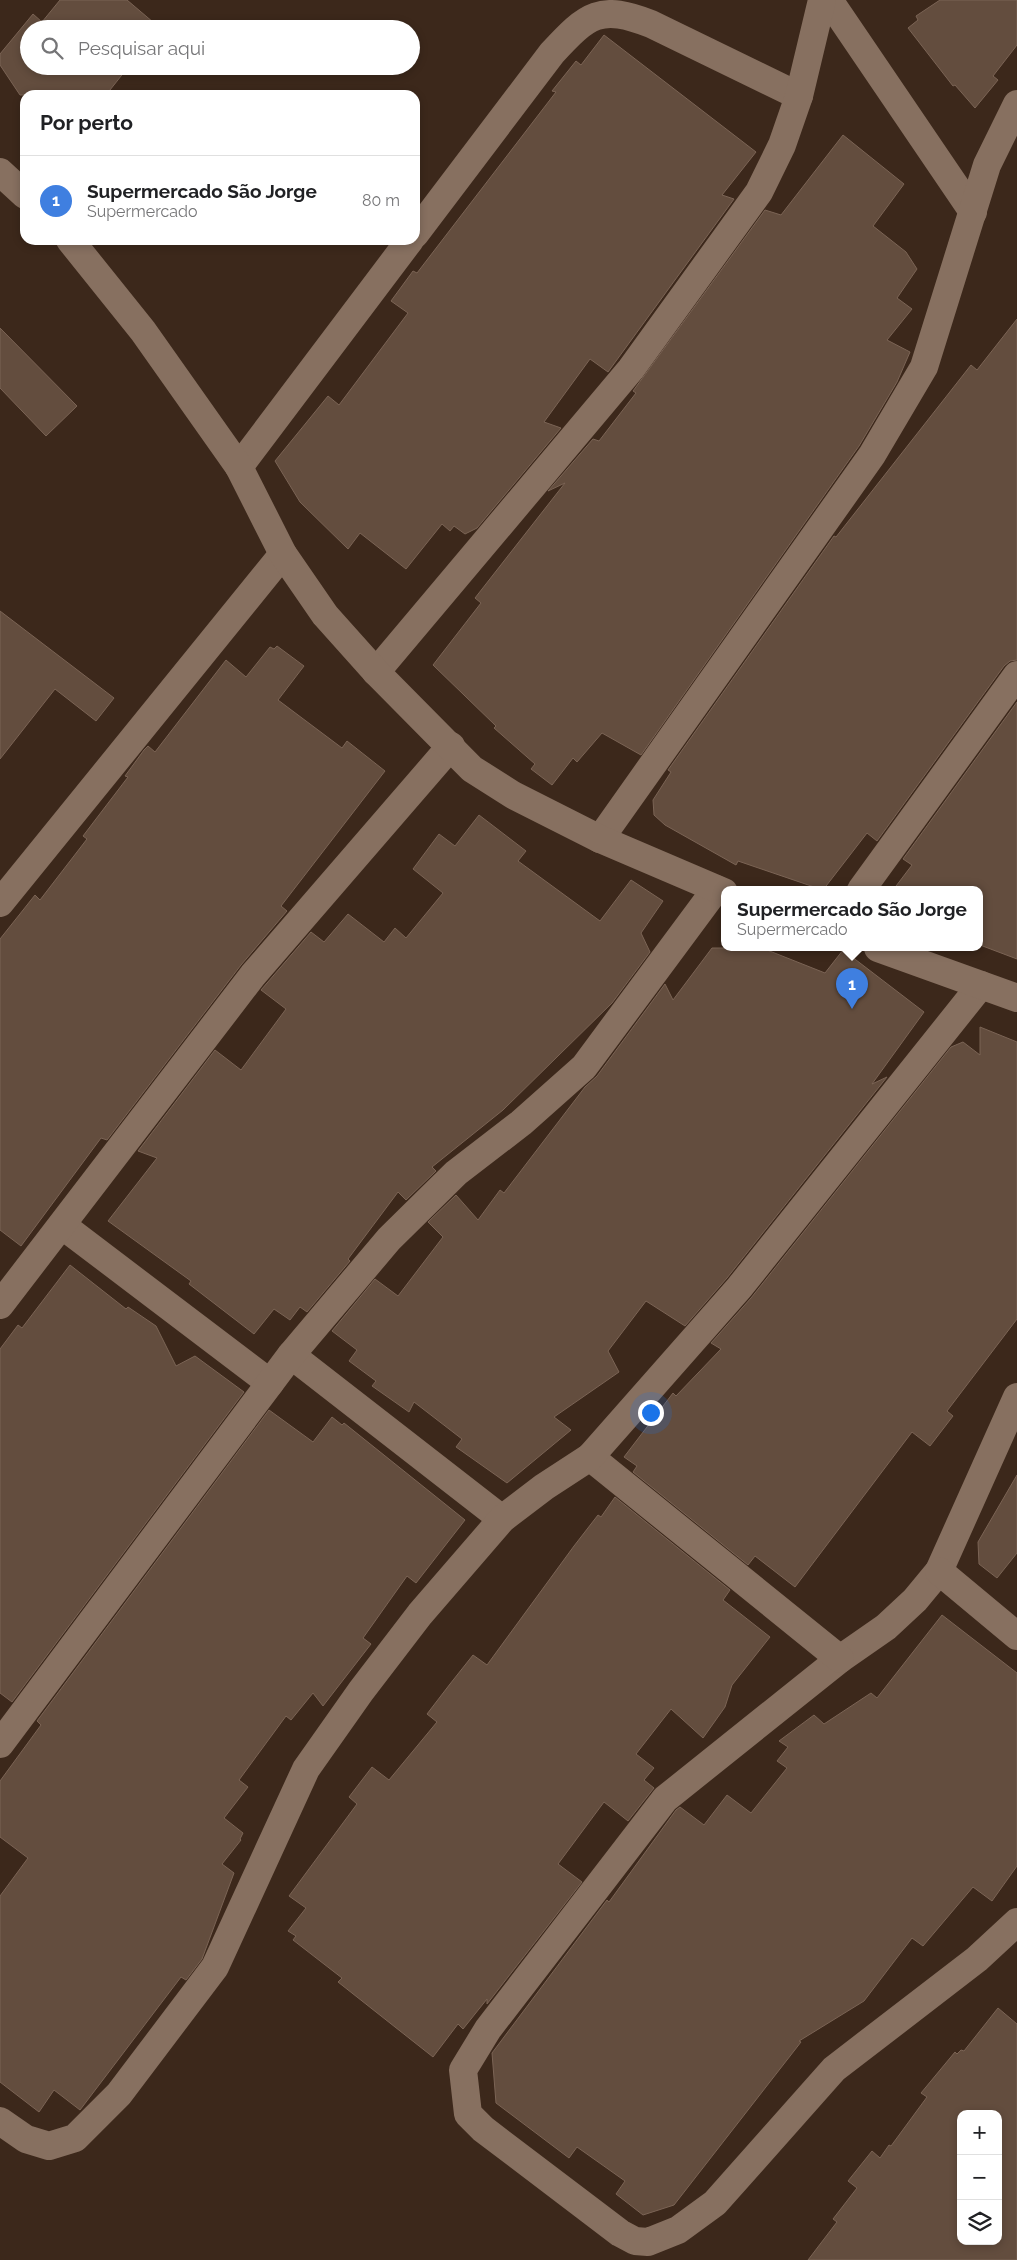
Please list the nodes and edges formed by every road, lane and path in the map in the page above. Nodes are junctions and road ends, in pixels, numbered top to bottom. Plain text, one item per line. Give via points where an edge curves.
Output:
1 (822, 0) edge
2 (829, 0) edge
3 (799, 96) junction
4 (1014, 118) edge
5 (0, 172) edge
6 (20, 190) edge
7 (973, 212) junction
8 (420, 227) edge
9 (74, 245) edge
10 (406, 245) edge
11 (238, 467) junction
12 (283, 554) junction
13 (376, 672) junction
14 (1017, 675) edge
15 (451, 746) junction
16 (600, 839) junction
17 (864, 886) edge
18 (720, 891) edge
19 (0, 903) edge
20 (886, 951) edge
21 (981, 985) junction
22 (1017, 998) edge
23 (63, 1226) junction
24 (2, 1300) edge
25 (292, 1355) junction
26 (270, 1383) junction
27 (1017, 1397) edge
28 (590, 1457) junction
29 (502, 1519) junction
30 (939, 1571) junction
31 (1017, 1636) edge
32 (840, 1658) junction
33 (0, 1744) edge
34 (1017, 1922) edge
35 (0, 2121) edge

1 - 3 street
2 - 7 street
3 - 8 street via 651,24 626,14 598,14 571,32 552,53
3 - 13 street via 782,145 760,192 631,369
4 - 7 street via 987,165
5 - 6 street
7 - 16 street via 924,366 872,455
9 - 11 street via 143,331
10 - 11 street
11 - 12 street
12 - 13 street via 325,615
12 - 19 street
13 - 15 street
14 - 17 street
15 - 16 street via 472,769 513,795
15 - 23 street via 253,975
16 - 18 street
18 - 25 street via 584,1067 521,1123 449,1180 389,1239
20 - 21 street
21 - 22 street
21 - 28 street via 740,1288
23 - 24 street
23 - 26 street
25 - 26 street
25 - 29 street
26 - 33 street
27 - 30 street
28 - 29 street
28 - 32 street
29 - 35 street via 420,1614 306,1769 215,1967 119,2094 75,2138 49,2146 26,2139
30 - 31 street
30 - 32 street via 916,1600 886,1627
32 - 34 street via 665,1799 488,2029 463,2070 468,2114 483,2129 620,2233 635,2241 648,2242 678,2230 715,2203 834,2069 977,1959

